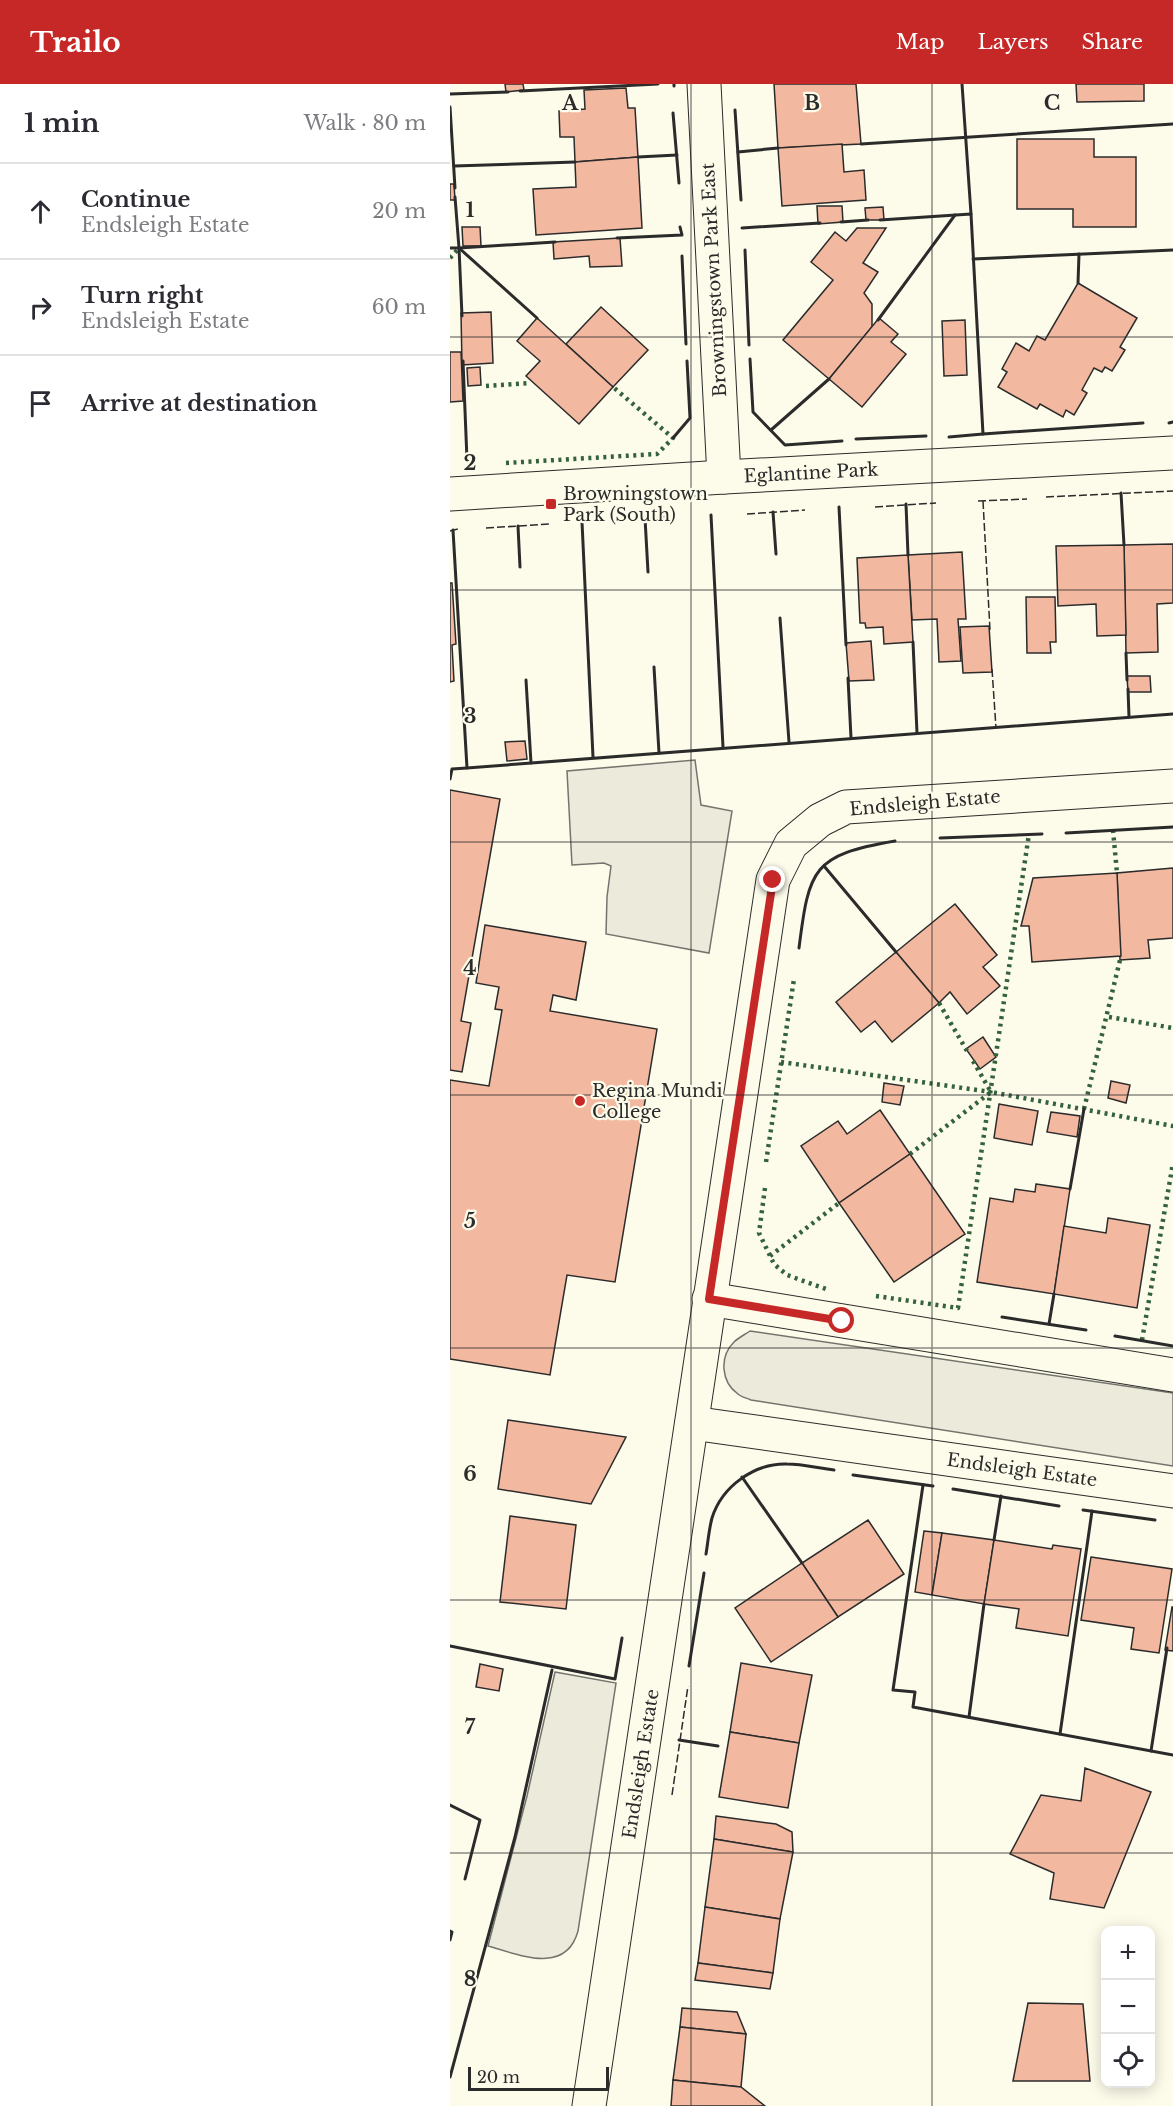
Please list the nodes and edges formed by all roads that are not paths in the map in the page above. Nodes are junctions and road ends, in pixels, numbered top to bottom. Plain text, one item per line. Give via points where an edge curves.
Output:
1 (704, 84) edge
2 (1173, 453) edge
3 (724, 477) junction
4 (450, 494) edge
5 (1173, 786) edge
6 (709, 1299) junction
7 (1173, 1375) edge
8 (692, 1423) junction
9 (1173, 1491) edge
10 (589, 2106) edge

1 - 3 street, Browningstown Park East
2 - 3 street, Eglantine Park
3 - 4 street, Eglantine Park
5 - 6 street, Endsleigh Estate via 846,807 820,820 791,844 773,880
6 - 7 street
6 - 8 street, Endsleigh Estate
8 - 9 street, Endsleigh Estate
8 - 10 street, Endsleigh Estate

